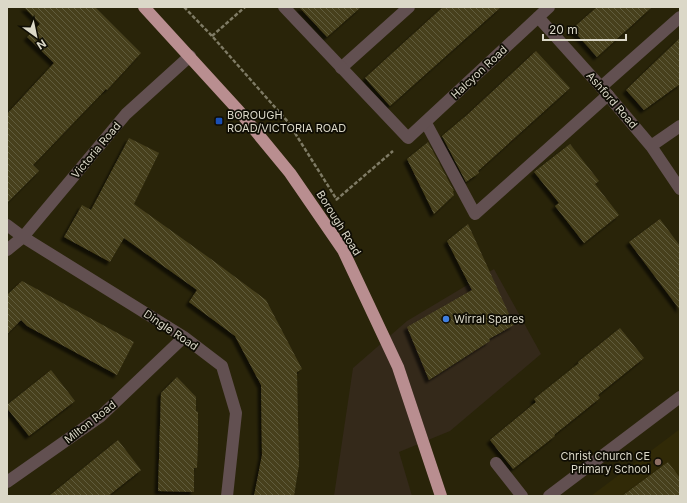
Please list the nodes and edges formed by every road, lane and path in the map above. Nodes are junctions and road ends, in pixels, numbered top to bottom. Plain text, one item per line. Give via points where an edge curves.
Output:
1 (144, 7) edge
2 (184, 7) edge
3 (245, 7) edge
4 (284, 7) edge
5 (410, 7) edge
6 (550, 7) edge
7 (538, 17) junction
8 (680, 17) edge
9 (212, 36) junction
10 (190, 56) junction
11 (342, 68) junction
12 (605, 91) junction
13 (426, 123) junction
14 (680, 126) edge
15 (408, 138) junction
16 (651, 146) junction
17 (680, 189) edge
18 (337, 200) junction
19 (319, 215) junction
20 (7, 225) edge
21 (23, 237) junction
22 (7, 250) edge
23 (184, 338) junction
24 (680, 397) edge
25 (496, 463) dead end
26 (7, 482) edge
27 (227, 496) edge
28 (441, 496) edge
29 (522, 496) edge
30 (549, 496) edge

1 - 10 highway, Borough Road
2 - 9 path
3 - 9 path
4 - 11 street
5 - 11 street
6 - 7 street, Halcyon Road
7 - 12 street, Ashford Road
7 - 13 street, Halcyon Road
8 - 12 street
9 - 18 path via 288,122
10 - 19 highway, Borough Road via 286,167
10 - 21 street, Victoria Road via 126,114
11 - 15 street
12 - 13 street via 475,214
12 - 16 street, Ashford Road
13 - 15 street, Halcyon Road
14 - 16 street
15 - 18 path
16 - 17 street, Ashford Road
18 - 19 path
19 - 28 highway, Borough Road via 343,250 398,367
20 - 21 street, Dingle Road
21 - 22 street, Victoria Road
21 - 23 street, Dingle Road
23 - 26 street, Milton Road via 101,416
23 - 27 street, Dingle Road via 222,366 236,413
24 - 30 street
25 - 29 street

